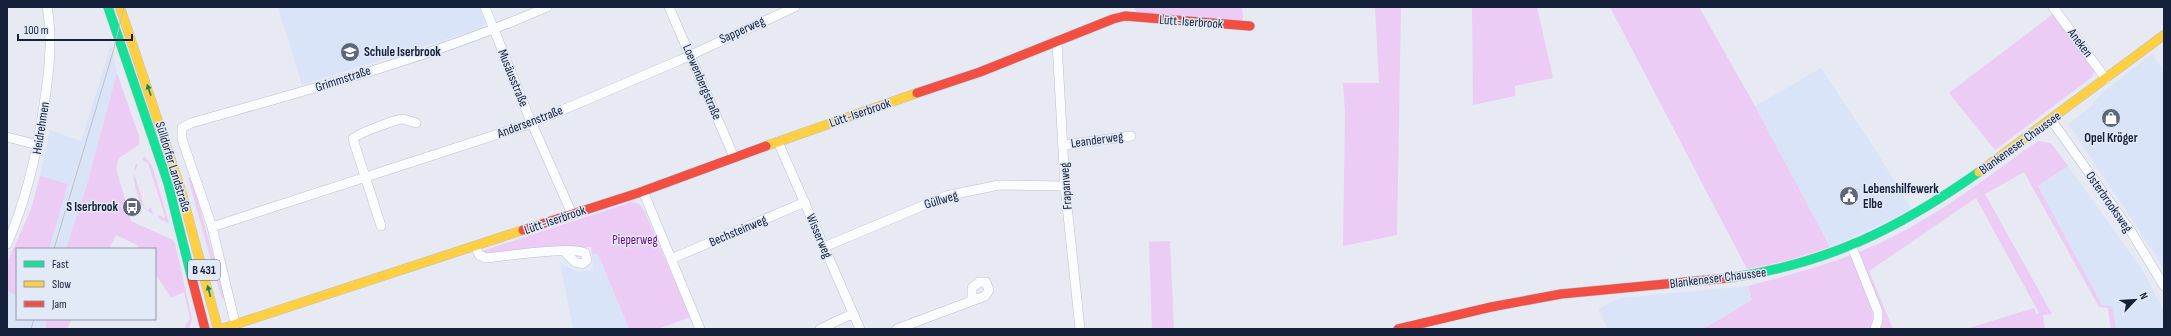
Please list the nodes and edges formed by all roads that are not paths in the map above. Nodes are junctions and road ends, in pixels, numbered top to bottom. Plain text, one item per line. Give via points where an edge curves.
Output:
1 (47, 7) edge
2 (108, 7) edge
3 (120, 7) edge
4 (485, 7) edge
5 (547, 7) edge
6 (669, 7) edge
7 (795, 7) edge
8 (1123, 7) edge
9 (2053, 7) edge
10 (1125, 16) junction
11 (1250, 26) dead end
12 (494, 30) junction
13 (2164, 35) edge
14 (1057, 42) junction
15 (690, 55) junction
16 (2106, 79) junction
17 (2052, 121) junction
18 (416, 123) dead end
19 (532, 123) junction
20 (182, 128) joint
21 (1131, 136) dead end
22 (7, 137) edge
23 (778, 142) junction
24 (38, 145) junction
25 (1064, 145) junction
26 (734, 157) junction
27 (365, 178) junction
28 (1065, 186) junction
29 (643, 191) junction
30 (805, 202) junction
31 (572, 214) junction
32 (381, 226) dead end
33 (212, 228) junction
34 (7, 244) edge
35 (1852, 246) junction
36 (476, 247) junction
37 (824, 247) junction
38 (564, 251) dead end
39 (671, 259) junction
40 (2164, 286) edge
41 (972, 301) dead end
42 (852, 314) junction
43 (235, 324) junction
44 (205, 329) edge
45 (218, 329) edge
46 (221, 329) edge
47 (700, 329) edge
48 (820, 329) edge
49 (860, 329) edge
50 (897, 329) edge
51 (1080, 329) edge
52 (1398, 329) edge
53 (1875, 329) edge

1 - 24 street, Heidrehmen via 50,26 49,66
2 - 44 main road, Sülldorfer Landstraße / B 431 via 170,190
45 -> 3 main road, Sülldorfer Landstraße / B 431 via 186,204
4 - 12 street, Musäusstraße
5 - 12 street, Grimmstraße
6 - 15 street, Loewenbergstraße
7 - 15 street, Sapperweg
8 - 10 street
9 - 16 street, Aneken
10 - 11 main road, Lütt-Iserbrook
10 - 14 main road, Lütt-Iserbrook
12 - 19 street, Musäusstraße
12 - 20 street, Grimmstraße via 310,89 191,123
13 - 16 main road, Blankeneser Chaussee
14 - 23 main road, Lütt-Iserbrook via 980,72
14 - 25 street, Frapanweg
15 - 19 street, Andersenstraße
15 - 26 street, Loewenbergstraße
16 - 17 main road, Blankeneser Chaussee
17 - 35 main road, Blankeneser Chaussee via 1927,209
17 - 40 street, Osterbrooksweg via 2132,233
18 - 27 street via 399,120 354,136
19 - 27 street, Andersenstraße
19 - 31 street, Musäusstraße
20 - 33 street, Sülldorfer Landstraße via 182,139
21 - 25 street, Leanderweg
22 - 24 street
23 - 26 main road, Lütt-Iserbrook
23 - 30 street, Wisserweg
24 - 34 street, Heidrehmen via 31,179
25 - 28 street, Frapanweg
26 - 29 main road, Lütt-Iserbrook
27 - 32 street
27 - 33 street, Andersenstraße
28 - 37 street, Güllweg via 999,185 946,196
28 - 51 street, Frapanweg
29 - 31 main road, Lütt-Iserbrook
29 - 39 street
30 - 37 street, Wisserweg
30 - 39 street, Bechsteinweg
31 - 36 main road, Lütt-Iserbrook
33 - 43 street, Sülldorfer Landstraße
35 - 52 main road, Blankeneser Chaussee via 1791,267 1737,278 1582,291
35 - 53 street via 1878,312
36 - 38 street, Lütt-Iserbrook via 479,255 486,258
36 - 43 main road, Lütt-Iserbrook
37 - 42 street, Wisserweg
39 - 47 street
41 - 50 street
42 - 48 street
42 - 49 street, Wisserweg
43 - 46 main road, Lütt-Iserbrook

